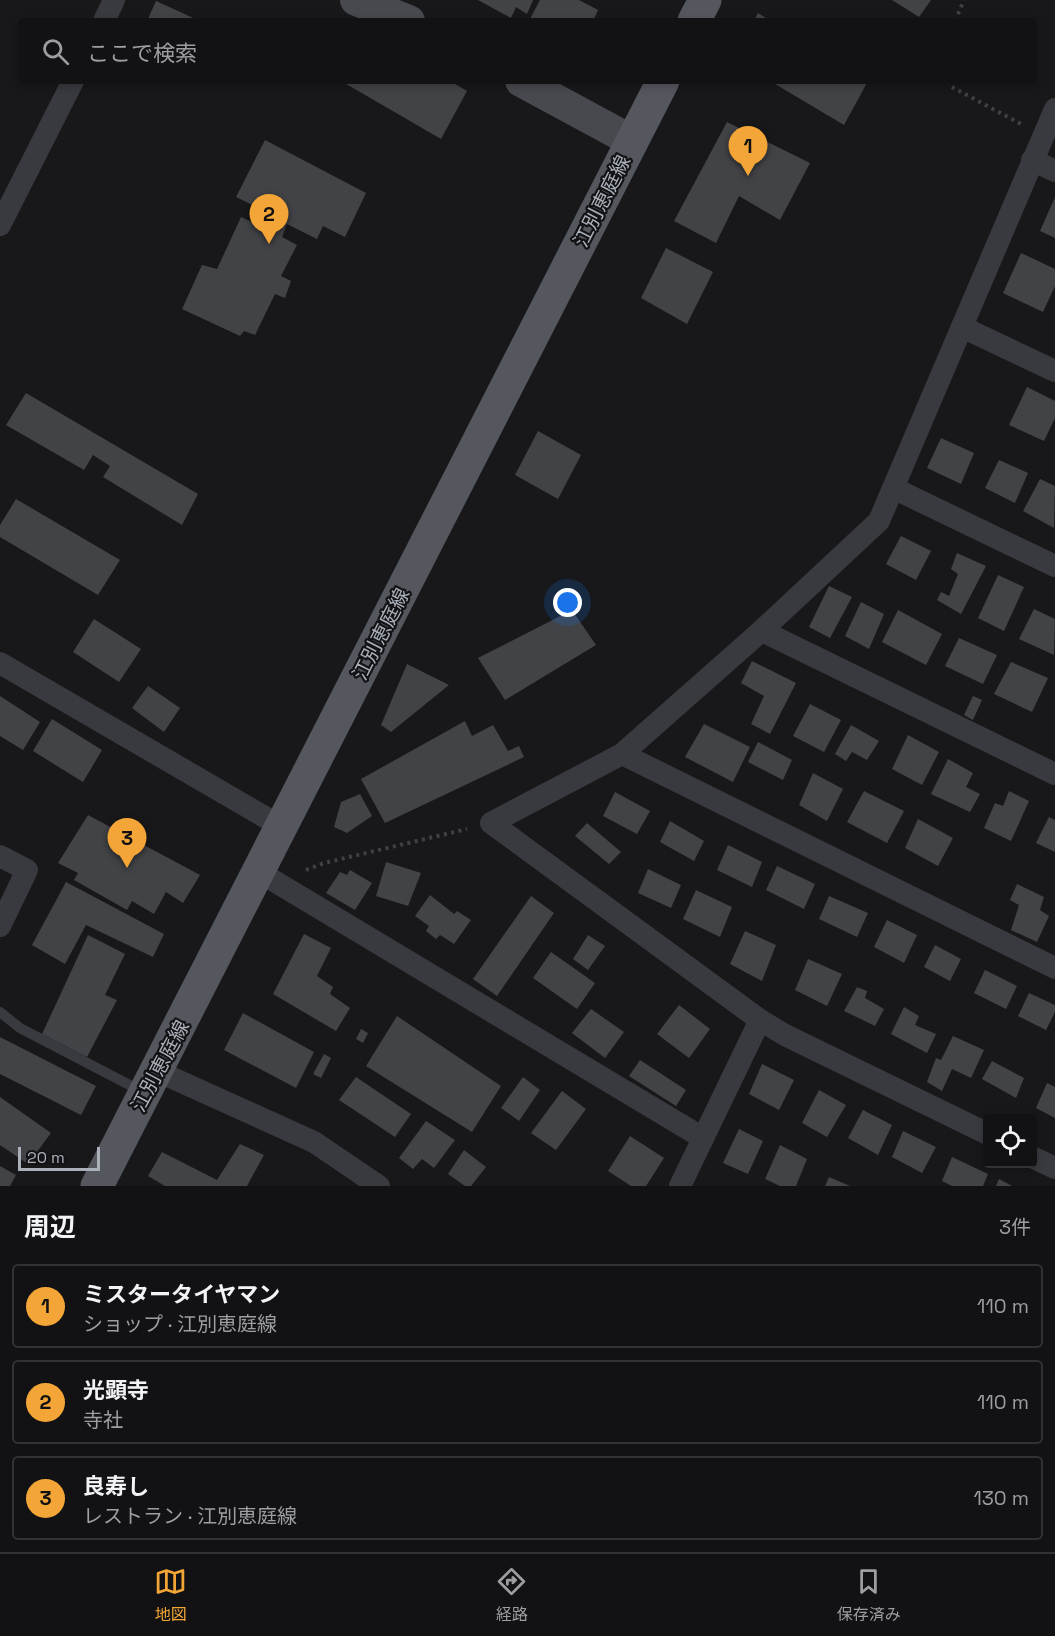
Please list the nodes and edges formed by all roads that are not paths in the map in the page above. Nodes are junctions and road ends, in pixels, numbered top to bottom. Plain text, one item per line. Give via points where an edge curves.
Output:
1 (114, 0) edge
2 (356, 0) edge
3 (705, 0) edge
4 (105, 18) edge
5 (401, 18) edge
6 (696, 18) edge
7 (71, 84) edge
8 (527, 84) edge
9 (661, 84) edge
10 (1055, 109) edge
11 (632, 141) junction
12 (1032, 160) junction
13 (1055, 171) edge
14 (0, 225) edge
15 (962, 327) junction
16 (1055, 371) edge
17 (893, 488) junction
18 (1055, 566) edge
19 (762, 631) junction
20 (0, 663) edge
21 (622, 754) junction
22 (1055, 774) edge
23 (282, 827) junction
24 (0, 856) edge
25 (259, 872) junction
26 (0, 926) edge
27 (1055, 968) edge
28 (0, 1012) edge
29 (760, 1020) junction
30 (151, 1082) junction
31 (983, 1132) edge
32 (703, 1138) junction
33 (1037, 1159) edge
34 (1055, 1168) edge
35 (98, 1186) edge
36 (380, 1186) edge
37 (680, 1186) edge

1 - 4 street
2 - 5 street
3 - 6 main road
7 - 14 street
8 - 11 street
9 - 11 main road, 江別恵庭線
10 - 12 street
11 - 23 main road, 江別恵庭線
12 - 13 street
12 - 15 street
15 - 16 street
15 - 17 street
17 - 18 street
17 - 19 street via 879,521
19 - 21 street
19 - 22 street
20 - 23 street
21 - 27 street
21 - 29 street via 491,823
23 - 25 main road, 江別恵庭線
24 - 26 street via 27,870
25 - 30 main road, 江別恵庭線
25 - 32 street
28 - 30 lane via 20,1028
29 - 31 street
29 - 32 street
30 - 35 main road, 江別恵庭線
30 - 36 street via 314,1142
32 - 37 street
33 - 34 street

